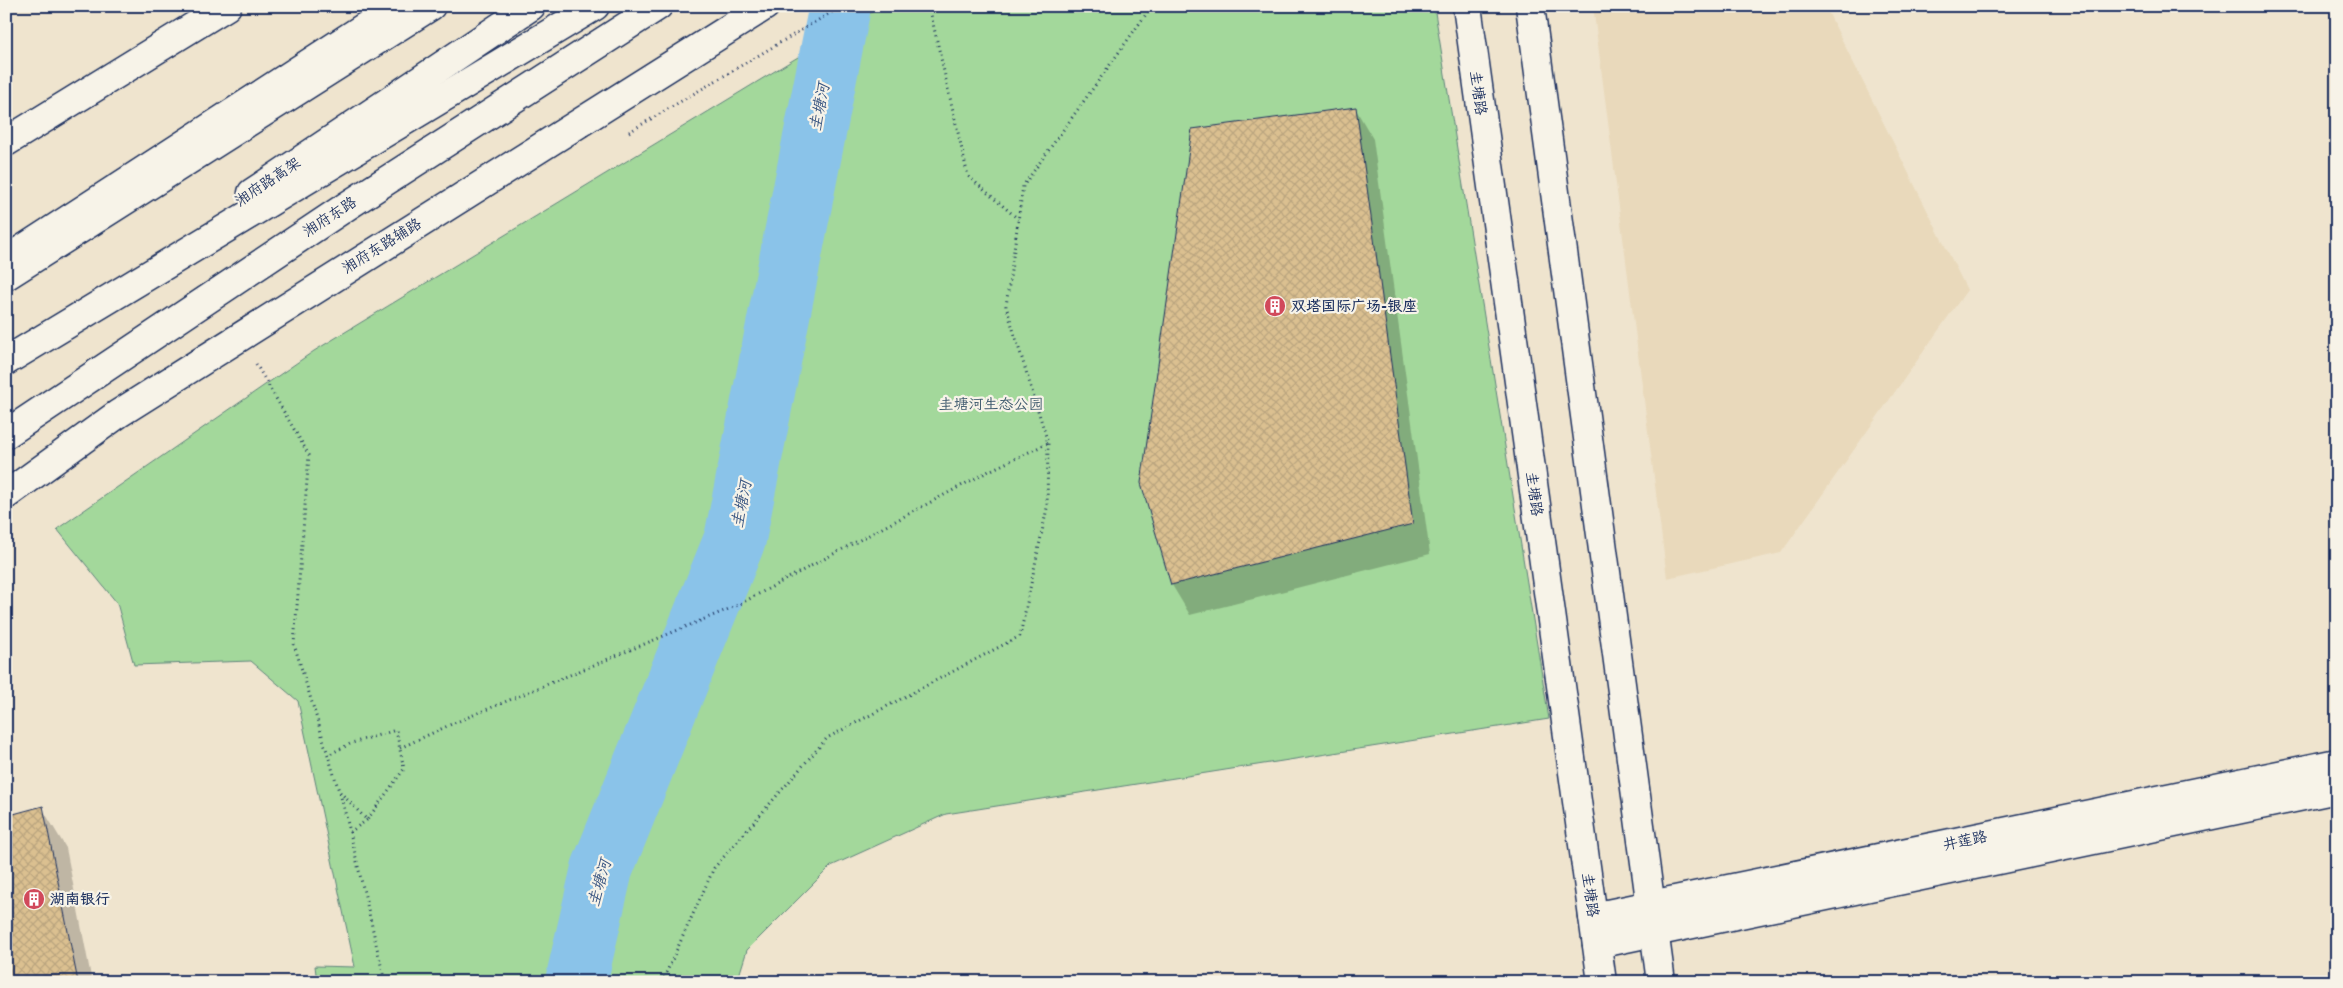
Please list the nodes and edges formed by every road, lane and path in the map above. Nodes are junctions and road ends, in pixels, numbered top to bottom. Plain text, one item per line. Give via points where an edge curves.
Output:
1 (227, 6) edge
2 (397, 6) edge
3 (431, 6) edge
4 (531, 6) edge
5 (595, 6) edge
6 (658, 6) edge
7 (765, 6) edge
8 (842, 6) edge
9 (930, 6) edge
10 (1152, 6) edge
11 (1466, 6) edge
12 (1530, 6) edge
13 (625, 135) dead end
14 (6, 142) edge
15 (1019, 219) junction
16 (6, 260) edge
17 (6, 276) edge
18 (251, 356) dead end
19 (6, 360) edge
20 (6, 434) edge
21 (1048, 443) junction
22 (6, 496) edge
23 (400, 748) junction
24 (328, 754) junction
25 (2337, 763) edge
26 (2337, 789) edge
27 (339, 791) junction
28 (366, 820) junction
29 (350, 832) junction
30 (1651, 905) junction
31 (1593, 917) junction
32 (1655, 932) junction
33 (1596, 944) junction
34 (385, 982) edge
35 (662, 982) edge
36 (1602, 982) edge
37 (1661, 982) edge

1 - 14 main road
2 - 16 main road
3 - 17 main road
4 - 19 main road, 湘府路高架
5 - 19 main road
6 - 20 main road, 湘府东路 via 347,206
7 - 22 main road, 湘府东路辅路 via 118,414
8 - 13 path
9 - 15 path via 968,176
10 - 15 path via 1024,186
11 - 31 main road, 圭塘路
12 - 30 main road
15 - 21 path via 1006,306
18 - 24 path via 309,454 294,644
21 - 23 path via 736,606
21 - 35 path via 1048,508 1020,636 827,738 714,868
23 - 24 path via 396,730
23 - 28 path via 404,769
24 - 27 path
25 - 30 main road, 井莲路
26 - 32 main road, 井莲路
27 - 28 path
27 - 29 path
28 - 29 path
29 - 34 path
30 - 31 main road, 井莲路
30 - 32 main road
31 - 33 main road, 圭塘路
32 - 33 main road, 井莲路
32 - 37 main road
33 - 36 main road, 圭塘路

